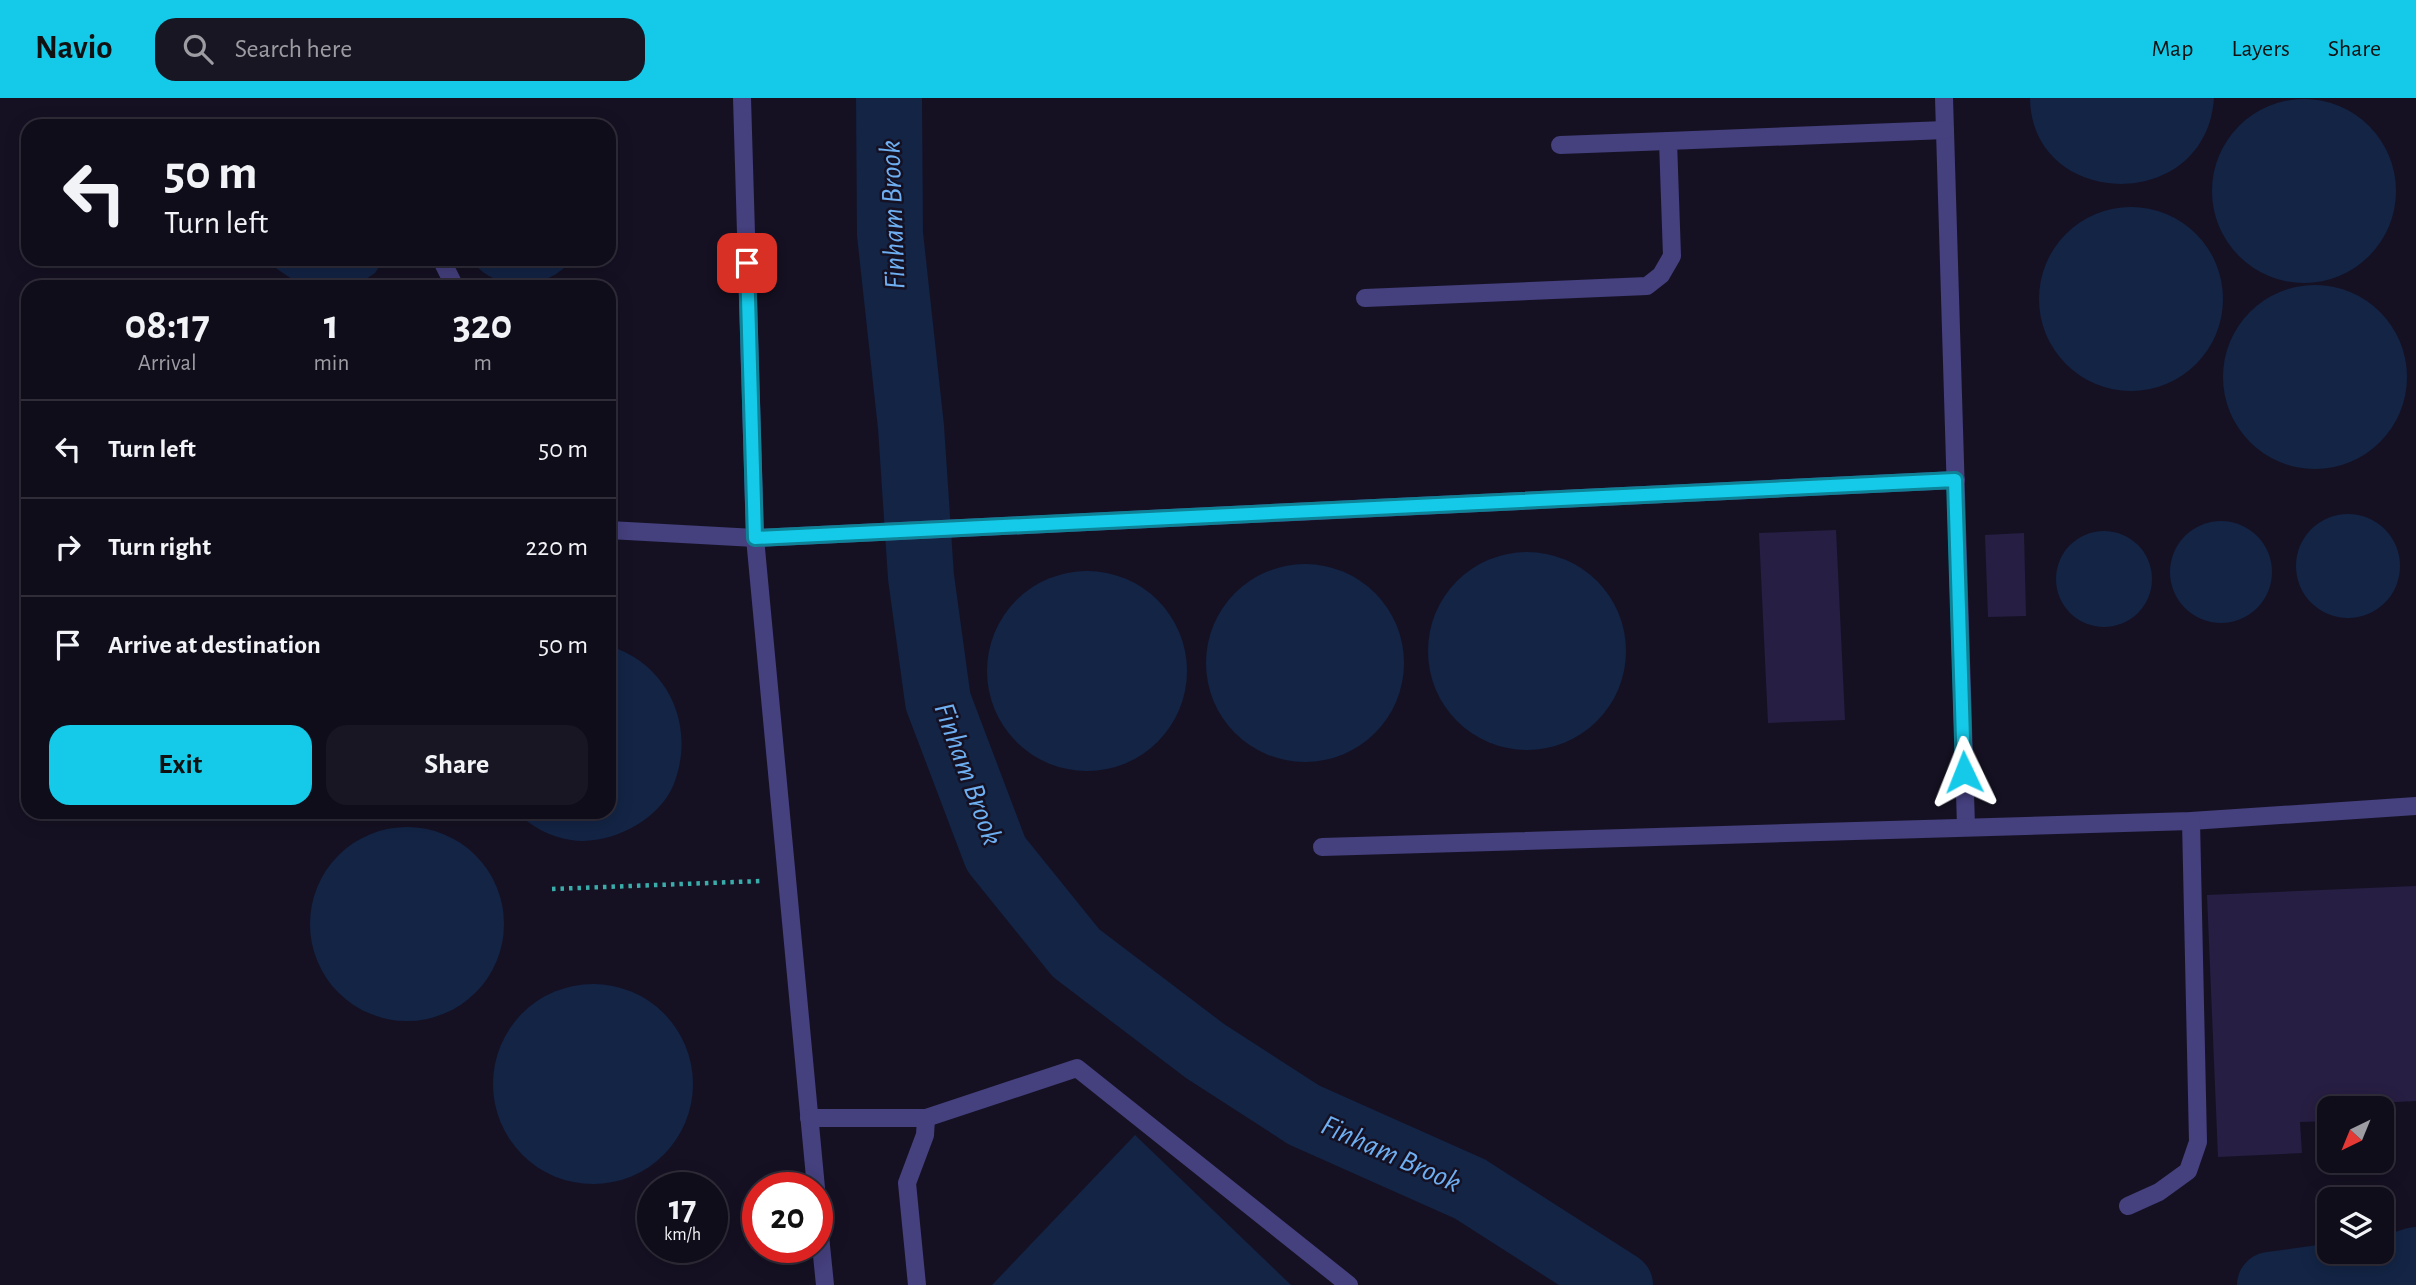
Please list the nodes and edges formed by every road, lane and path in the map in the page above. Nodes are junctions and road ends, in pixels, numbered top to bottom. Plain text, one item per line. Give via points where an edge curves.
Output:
1 (742, 98) edge
2 (1944, 98) edge
3 (1945, 131) junction
4 (1668, 141) junction
5 (1560, 145) dead end
6 (1364, 298) dead end
7 (1955, 480) junction
8 (616, 530) edge
9 (755, 538) junction
10 (2416, 806) edge
11 (2191, 821) junction
12 (1966, 826) junction
13 (1322, 847) dead end
14 (786, 880) junction
15 (552, 889) dead end
16 (809, 1118) junction
17 (926, 1118) junction
18 (814, 1172) edge
19 (2128, 1206) dead end
20 (823, 1263) edge
21 (825, 1285) edge
22 (917, 1285) edge
23 (1349, 1285) edge

1 - 9 lane
2 - 3 lane
3 - 4 lane
3 - 7 lane
4 - 5 lane
4 - 6 lane via 1672,256 1661,275 1647,286
7 - 9 lane
7 - 12 lane
8 - 9 lane
9 - 14 lane
10 - 11 lane
11 - 12 lane
11 - 19 lane via 2198,1142 2188,1171 2159,1192
12 - 13 lane
14 - 15 path
14 - 16 lane
16 - 17 lane
16 - 18 lane
17 - 22 lane via 925,1135 907,1182
17 - 23 lane via 1077,1068
20 - 21 lane

